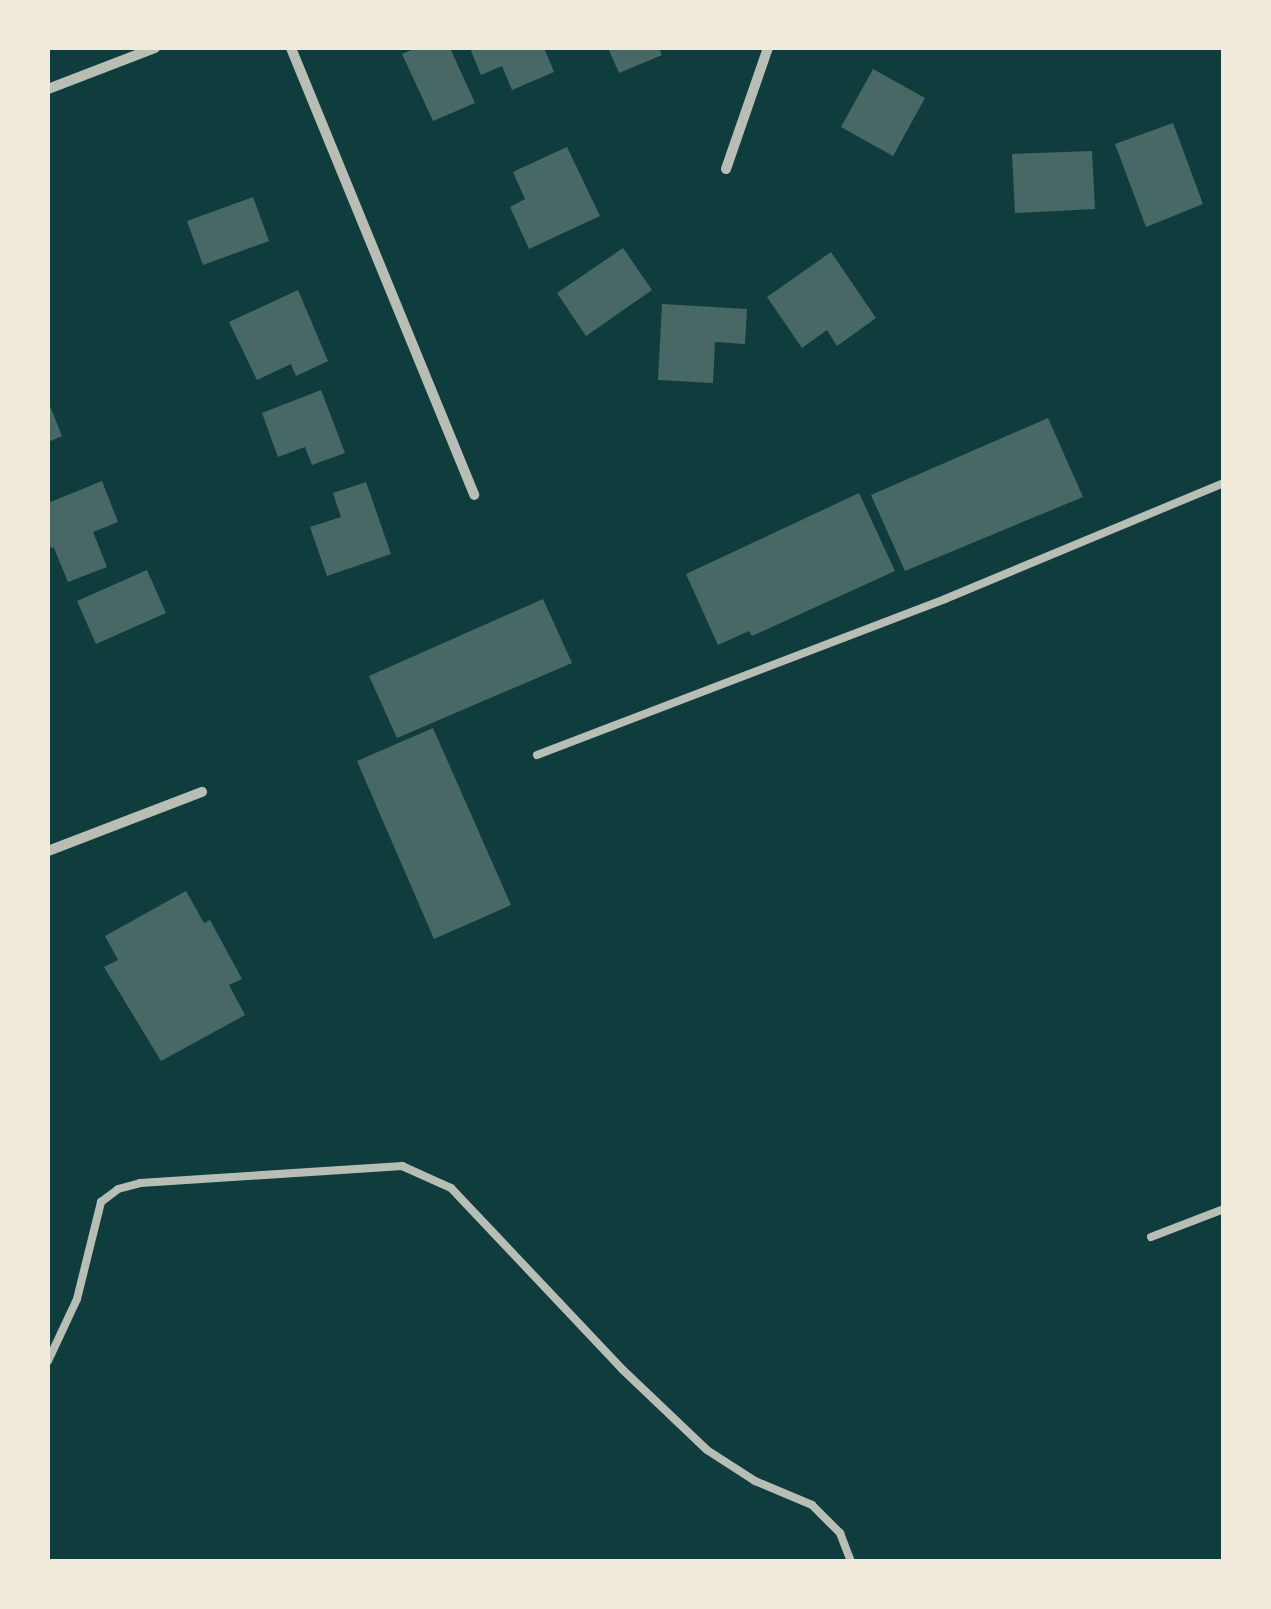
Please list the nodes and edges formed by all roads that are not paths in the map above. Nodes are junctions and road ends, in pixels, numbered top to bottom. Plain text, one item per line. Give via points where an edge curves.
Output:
1 (155, 48) edge
2 (290, 48) edge
3 (768, 48) edge
4 (48, 89) edge
5 (726, 169) dead end
6 (1224, 483) edge
7 (474, 495) dead end
8 (537, 755) dead end
9 (202, 792) dead end
10 (48, 851) edge
11 (1224, 1209) edge
12 (1151, 1237) dead end
13 (48, 1361) edge
14 (852, 1562) edge

1 - 4 street
2 - 7 street
3 - 5 street
6 - 8 lane
9 - 10 street
11 - 12 lane
13 - 14 lane via 76,1299 101,1202 118,1189 402,1166 451,1188 707,1450 812,1505 840,1533

